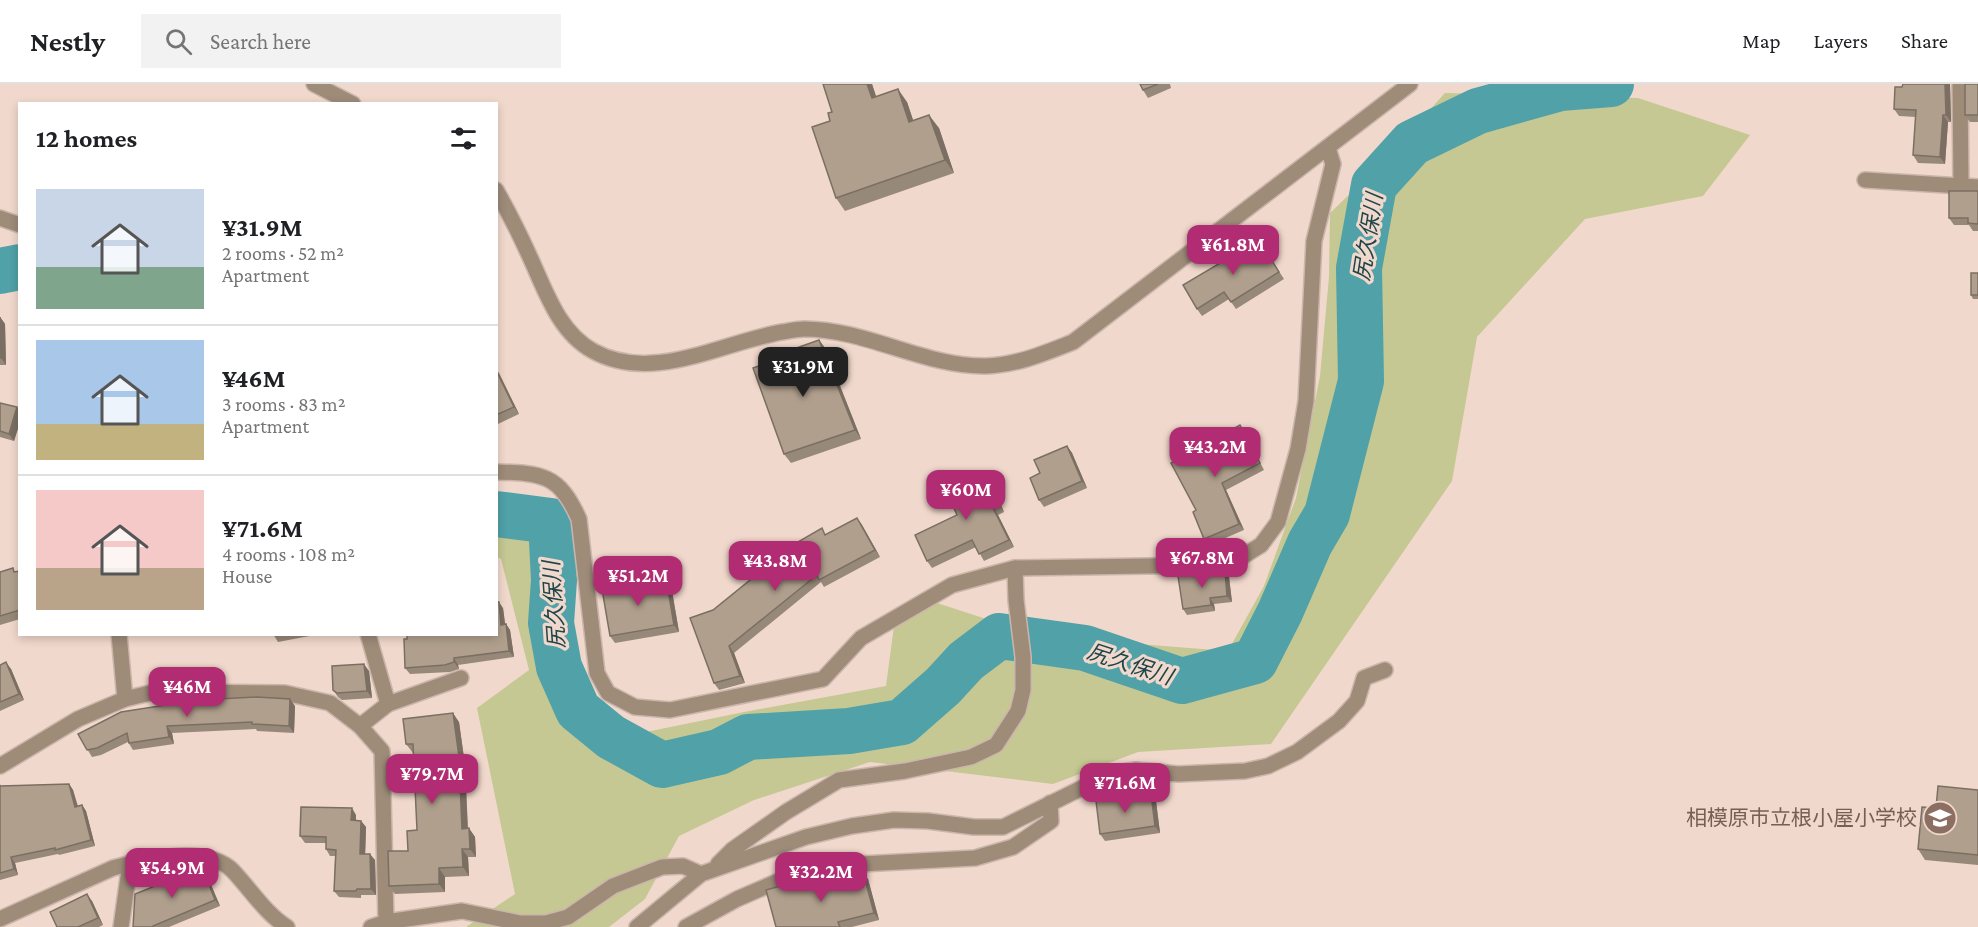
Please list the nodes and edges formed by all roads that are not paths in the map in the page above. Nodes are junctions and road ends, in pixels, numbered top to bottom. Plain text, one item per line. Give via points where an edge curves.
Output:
1 (314, 84) edge
2 (1410, 84) edge
3 (1960, 84) edge
4 (349, 102) edge
5 (1328, 148) junction
6 (1866, 180) dead end
7 (1961, 186) junction
8 (1978, 187) edge
9 (498, 193) edge
10 (0, 218) edge
11 (18, 224) edge
12 (498, 472) edge
13 (1015, 567) junction
14 (119, 636) edge
15 (369, 636) edge
16 (1385, 670) dead end
17 (461, 678) dead end
18 (125, 699) junction
19 (388, 704) junction
20 (360, 726) junction
21 (0, 766) edge
22 (1050, 803) junction
23 (130, 863) junction
24 (707, 871) junction
25 (0, 919) edge
26 (386, 922) junction
27 (122, 927) edge
28 (287, 927) edge
29 (370, 927) edge
30 (637, 927) edge
31 (686, 927) edge

1 - 4 street
2 - 5 street
3 - 7 street
5 - 9 street via 1073,342 1038,356 986,366 953,363 867,339 804,329 766,335 666,362 613,360 571,333 555,311
5 - 13 street via 1333,164 1314,241 1306,401 1298,449 1278,522 1261,545 1240,558 1212,565
6 - 7 street
7 - 8 street
10 - 11 street
12 - 13 street via 543,476 556,484 572,503 579,519 597,673 609,693 634,707 670,710 823,679 861,638 952,585
13 - 24 street via 1023,690 1018,711 996,745 971,757 839,780 786,812
14 - 18 street
15 - 19 street
16 - 22 street via 1364,678 1357,701 1339,721 1297,752 1268,766 1245,771 1178,774 1136,770 1110,774
17 - 19 street
18 - 20 street via 154,692 285,693 330,703
18 - 21 street via 78,719
19 - 20 street
20 - 26 street via 382,751
22 - 24 street via 1003,827 894,820 852,826 806,837
22 - 31 street via 1051,821 1013,847 975,858 861,864 797,873
23 - 25 street
23 - 27 street
23 - 28 street via 197,855 216,859 231,869 275,919
24 - 26 street via 662,867 613,886 568,917 546,923 520,923 462,910
24 - 30 street
26 - 29 street

